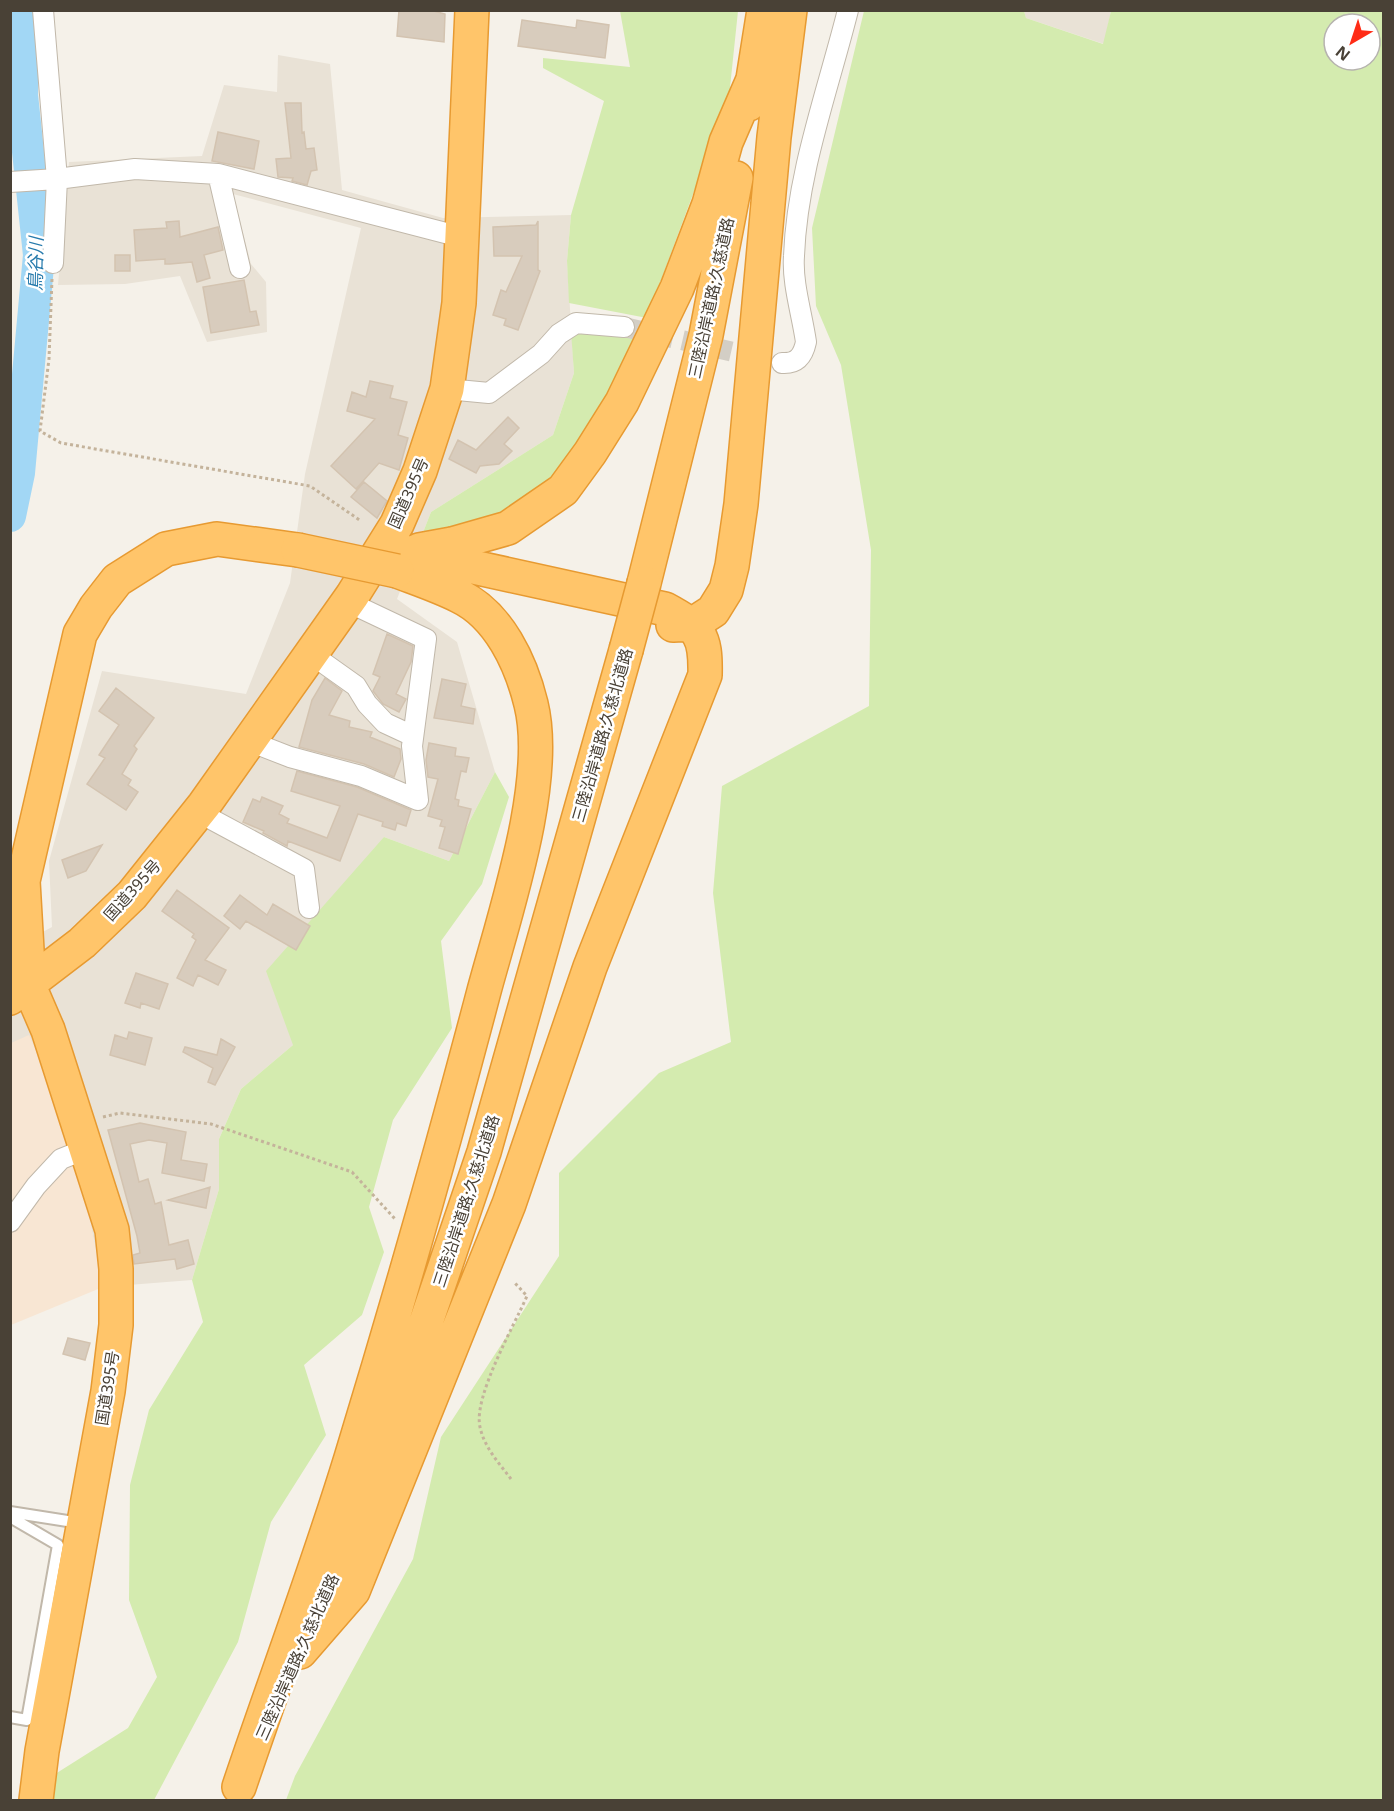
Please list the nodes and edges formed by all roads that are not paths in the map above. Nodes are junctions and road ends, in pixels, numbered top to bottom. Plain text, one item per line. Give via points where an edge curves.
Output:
1 (43, 10) edge
2 (472, 10) edge
3 (764, 10) edge
4 (790, 10) edge
5 (848, 10) edge
6 (752, 82) junction
7 (218, 174) junction
8 (52, 179) junction
9 (10, 182) edge
10 (461, 237) junction
11 (53, 263) road end
12 (240, 268) dead end
13 (624, 327) tunnel mouth
14 (782, 363) tunnel mouth
15 (447, 389) junction
16 (302, 542) junction
17 (401, 561) junction
18 (644, 583) joint
19 (348, 602) junction
20 (693, 624) junction
21 (311, 654) junction
22 (413, 736) junction
23 (249, 741) junction
24 (198, 812) junction
25 (10, 839) edge
26 (309, 908) dead end
27 (10, 942) edge
28 (20, 991) edge
29 (82, 1136) junction
30 (10, 1222) edge
31 (10, 1512) edge
32 (10, 1517) edge
33 (84, 1524) junction
34 (300, 1652) junction
35 (10, 1717) edge
36 (236, 1794) edge
37 (36, 1800) edge

1 - 8 street
2 - 10 highway, 国道395号
3 - 6 highway, 三陸沿岸道路;久慈道路
4 - 20 highway via 734,556 722,597 713,611
5 - 14 street via 804,179 798,221 794,257 806,342 798,360
6 - 17 highway via 726,142 709,204 672,298 622,402 563,490 508,528
6 - 18 highway, 三陸沿岸道路;久慈道路 via 706,335
7 - 8 street via 135,169
7 - 10 street
7 - 12 street
8 - 9 street
8 - 11 street
10 - 15 highway, 国道395号 via 459,303
13 - 15 street via 576,323 489,393
15 - 19 highway, 国道395号 via 420,471 397,524
16 - 17 highway
16 - 25 highway via 191,523 160,532 110,564 87,592 52,671
16 - 28 highway via 217,539 165,549 117,580 96,607 80,634 23,881
17 - 20 highway via 665,609
17 - 36 highway via 462,597 495,625 517,662 531,705 536,747 534,786 474,1031 353,1449
18 - 34 highway, 三陸沿岸道路;久慈北道路, bridge via 484,1152 389,1431
19 - 21 highway, 国道395号
19 - 22 street via 426,639
20 - 34 highway via 706,653 705,675 590,967 508,1204 353,1591
21 - 22 street via 356,686 385,723
21 - 23 highway, 国道395号
22 - 23 street via 418,800 361,776 290,757
23 - 24 highway, 国道395号
24 - 26 street via 304,869
24 - 28 highway, 国道395号 via 132,895 82,943
27 - 28 highway
28 - 29 highway, 国道395号 via 48,1030
29 - 30 street via 36,1186
29 - 33 highway, 国道395号 via 112,1230 116,1269 116,1324 108,1390
31 - 33 lane
32 - 35 lane via 58,1545 27,1720
33 - 37 highway, 国道395号
34 - 36 highway, 三陸沿岸道路;久慈北道路

